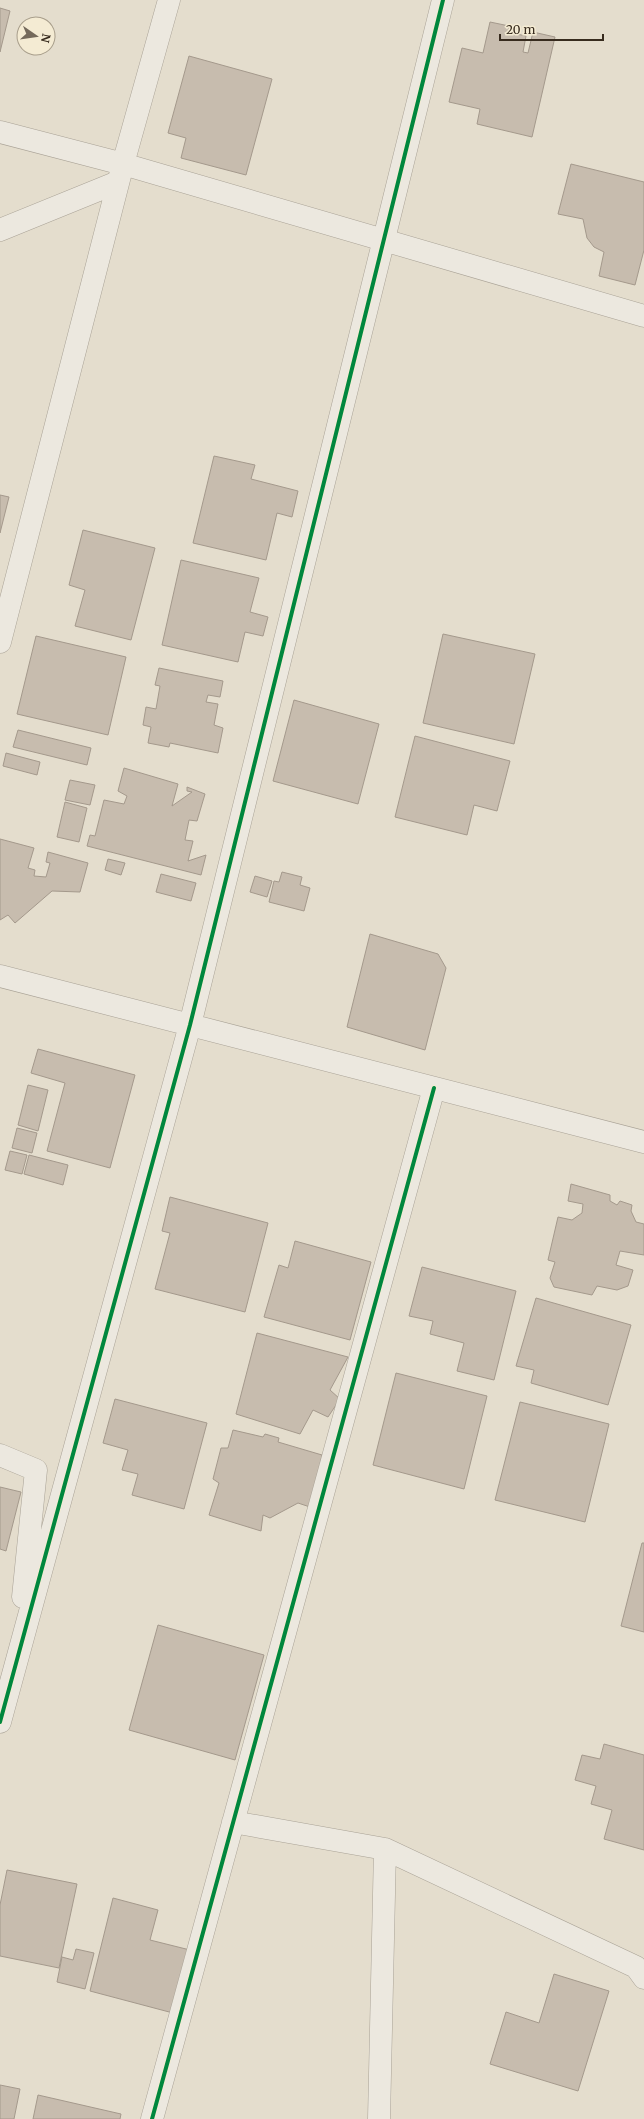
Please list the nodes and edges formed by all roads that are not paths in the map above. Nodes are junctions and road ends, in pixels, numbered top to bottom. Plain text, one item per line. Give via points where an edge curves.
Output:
1 (169, 0) edge
2 (443, 0) edge
3 (0, 132) edge
4 (120, 173) junction
5 (0, 230) edge
6 (383, 240) junction
7 (644, 316) edge
8 (0, 642) edge
9 (0, 976) edge
10 (190, 1025) junction
11 (434, 1088) junction
12 (644, 1142) edge
13 (0, 1455) edge
14 (16, 1663) junction
15 (0, 1722) edge
16 (233, 1822) junction
17 (385, 1849) junction
18 (644, 1978) edge
19 (152, 2119) edge
20 (379, 2119) edge

1 - 4 street
2 - 6 street
3 - 4 street
4 - 5 street
4 - 6 street
4 - 8 street
6 - 7 street
6 - 10 street
9 - 10 street
10 - 11 street
10 - 14 street
11 - 12 street
11 - 16 street
13 - 14 street via 36,1470
14 - 15 street
16 - 17 street
16 - 19 street
17 - 18 street via 636,1967
17 - 20 street

